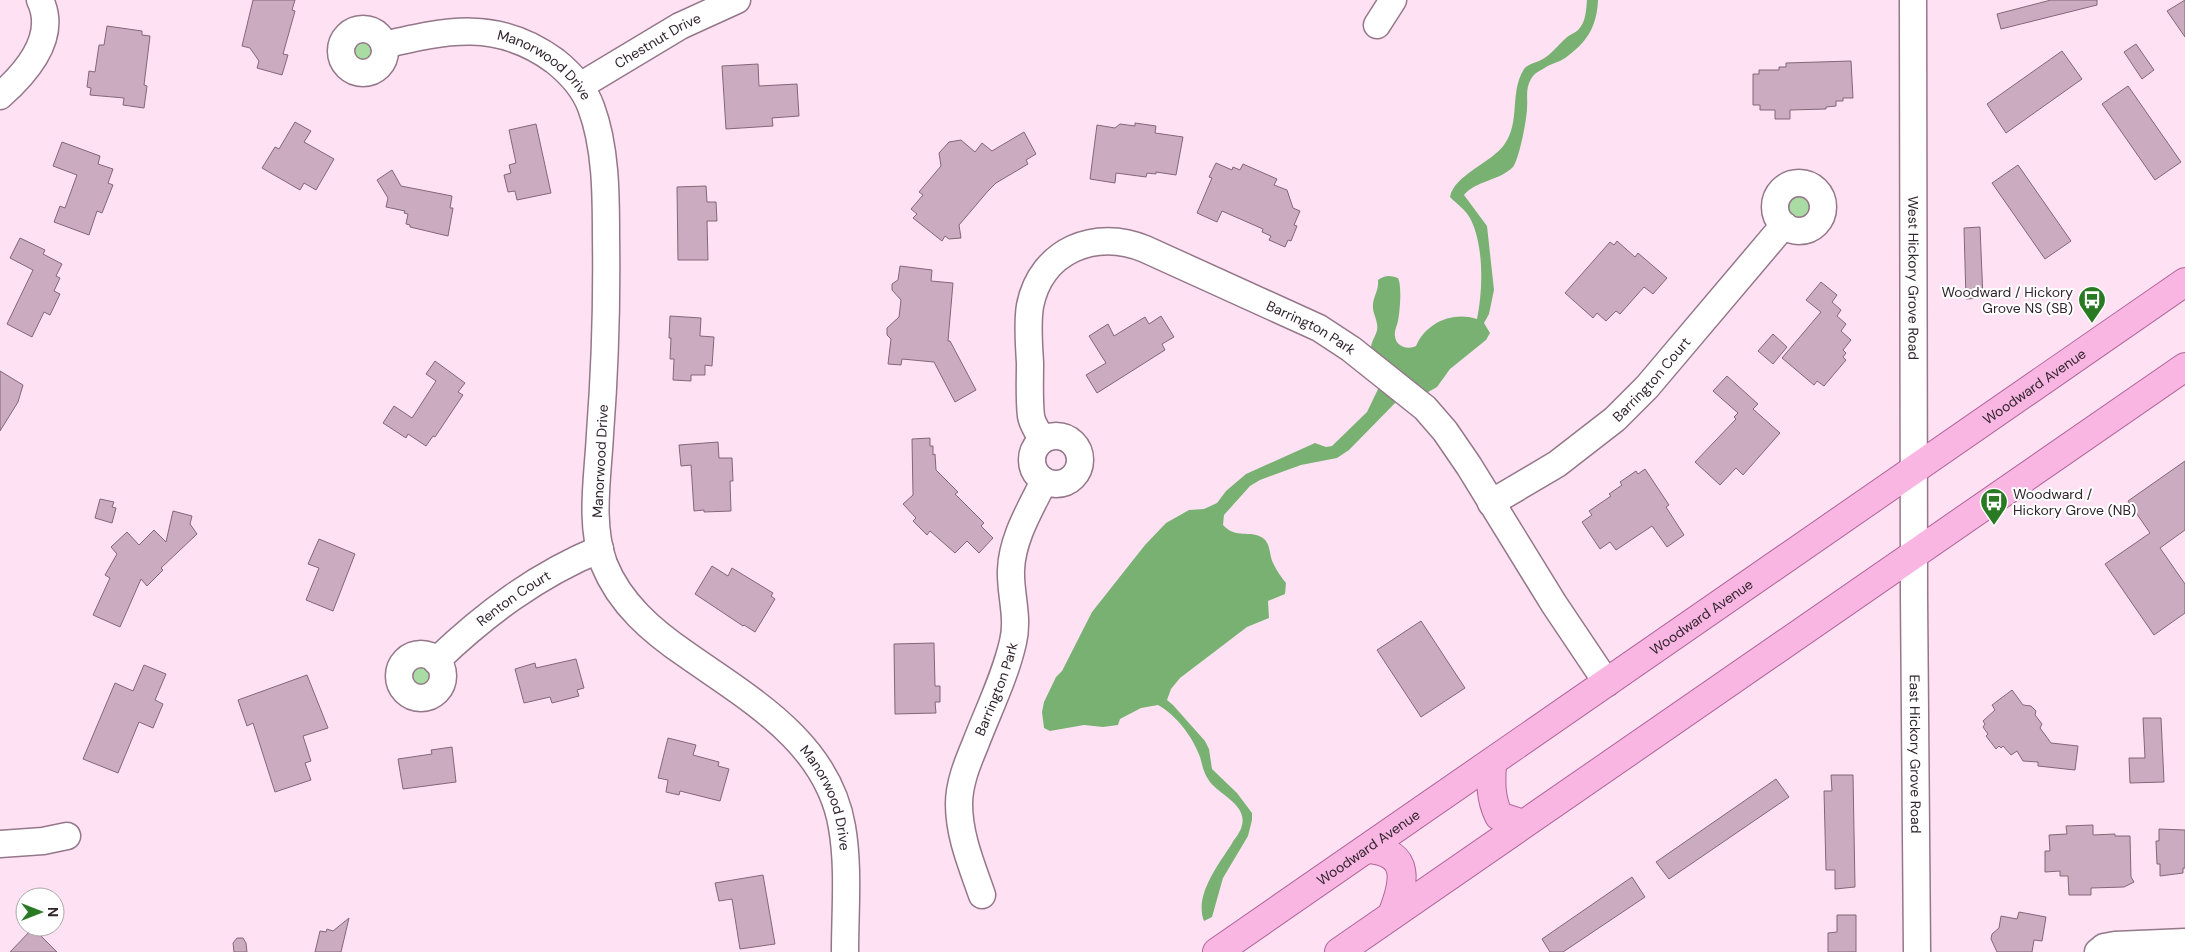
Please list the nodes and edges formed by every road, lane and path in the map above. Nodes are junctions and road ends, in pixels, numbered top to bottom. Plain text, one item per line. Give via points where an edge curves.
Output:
1 (40, 0) edge
2 (737, 0) edge
3 (1393, 0) edge
4 (1913, 0) edge
5 (1378, 25) dead end
6 (384, 45) dead end
7 (580, 86) junction
8 (0, 96) edge
9 (1784, 225) dead end
10 (2185, 282) edge
11 (2185, 367) edge
12 (1042, 440) junction
13 (1915, 470) junction
14 (1044, 481) junction
15 (1491, 503) junction
16 (600, 549) junction
17 (1914, 555) junction
18 (436, 661) dead end
19 (1608, 683) junction
20 (1492, 762) junction
21 (1524, 824) junction
22 (67, 836) dead end
23 (0, 844) edge
24 (1367, 848) junction
25 (982, 895) dead end
26 (1392, 915) junction
27 (2185, 942) edge
28 (845, 952) edge
29 (1217, 952) edge
30 (1339, 952) edge
31 (1918, 952) edge
32 (2098, 952) edge

1 - 8 street via 45,23 36,53 23,74
2 - 7 street, Chestnut Drive via 680,26
3 - 5 street
4 - 13 street, West Hickory Grove Road
6 - 7 street, Manorwood Drive via 432,33 494,33 539,50
7 - 16 street, Manorwood Drive via 592,108 599,139 606,220 606,334 596,513
9 - 15 street, Barrington Court via 1626,408 1557,464
10 - 13 main road, Woodward Avenue
11 - 17 main road
12 - 14 street via 1034,451 1032,464
12 - 14 street via 1056,436 1070,441 1080,459 1075,473 1064,482 1050,484
12 - 15 street, Barrington Park via 1031,418 1030,306 1038,283 1052,264 1068,251 1084,244 1109,240 1132,244 1307,322 1351,349 1425,408 1445,431
13 - 17 street, West Hickory Grove Road
13 - 19 main road, Woodward Avenue
14 - 25 street, Barrington Park via 1012,556 1016,615 1013,641 960,792 959,813 964,844
15 - 19 street, Barrington Park
16 - 18 street, Renton Court via 514,595 479,621
16 - 28 street, Manorwood Drive via 616,586 645,622 765,711 796,738 821,770 838,807 843,835
17 - 21 main road
17 - 31 street, East Hickory Grove Road
19 - 20 main road, Woodward Avenue
20 - 21 main road via 1491,790 1499,816
20 - 24 main road, Woodward Avenue
21 - 26 main road
22 - 23 street
24 - 26 main road via 1393,857 1401,867 1403,884
24 - 29 main road, Woodward Avenue
26 - 30 main road
27 - 32 street via 2115,945

